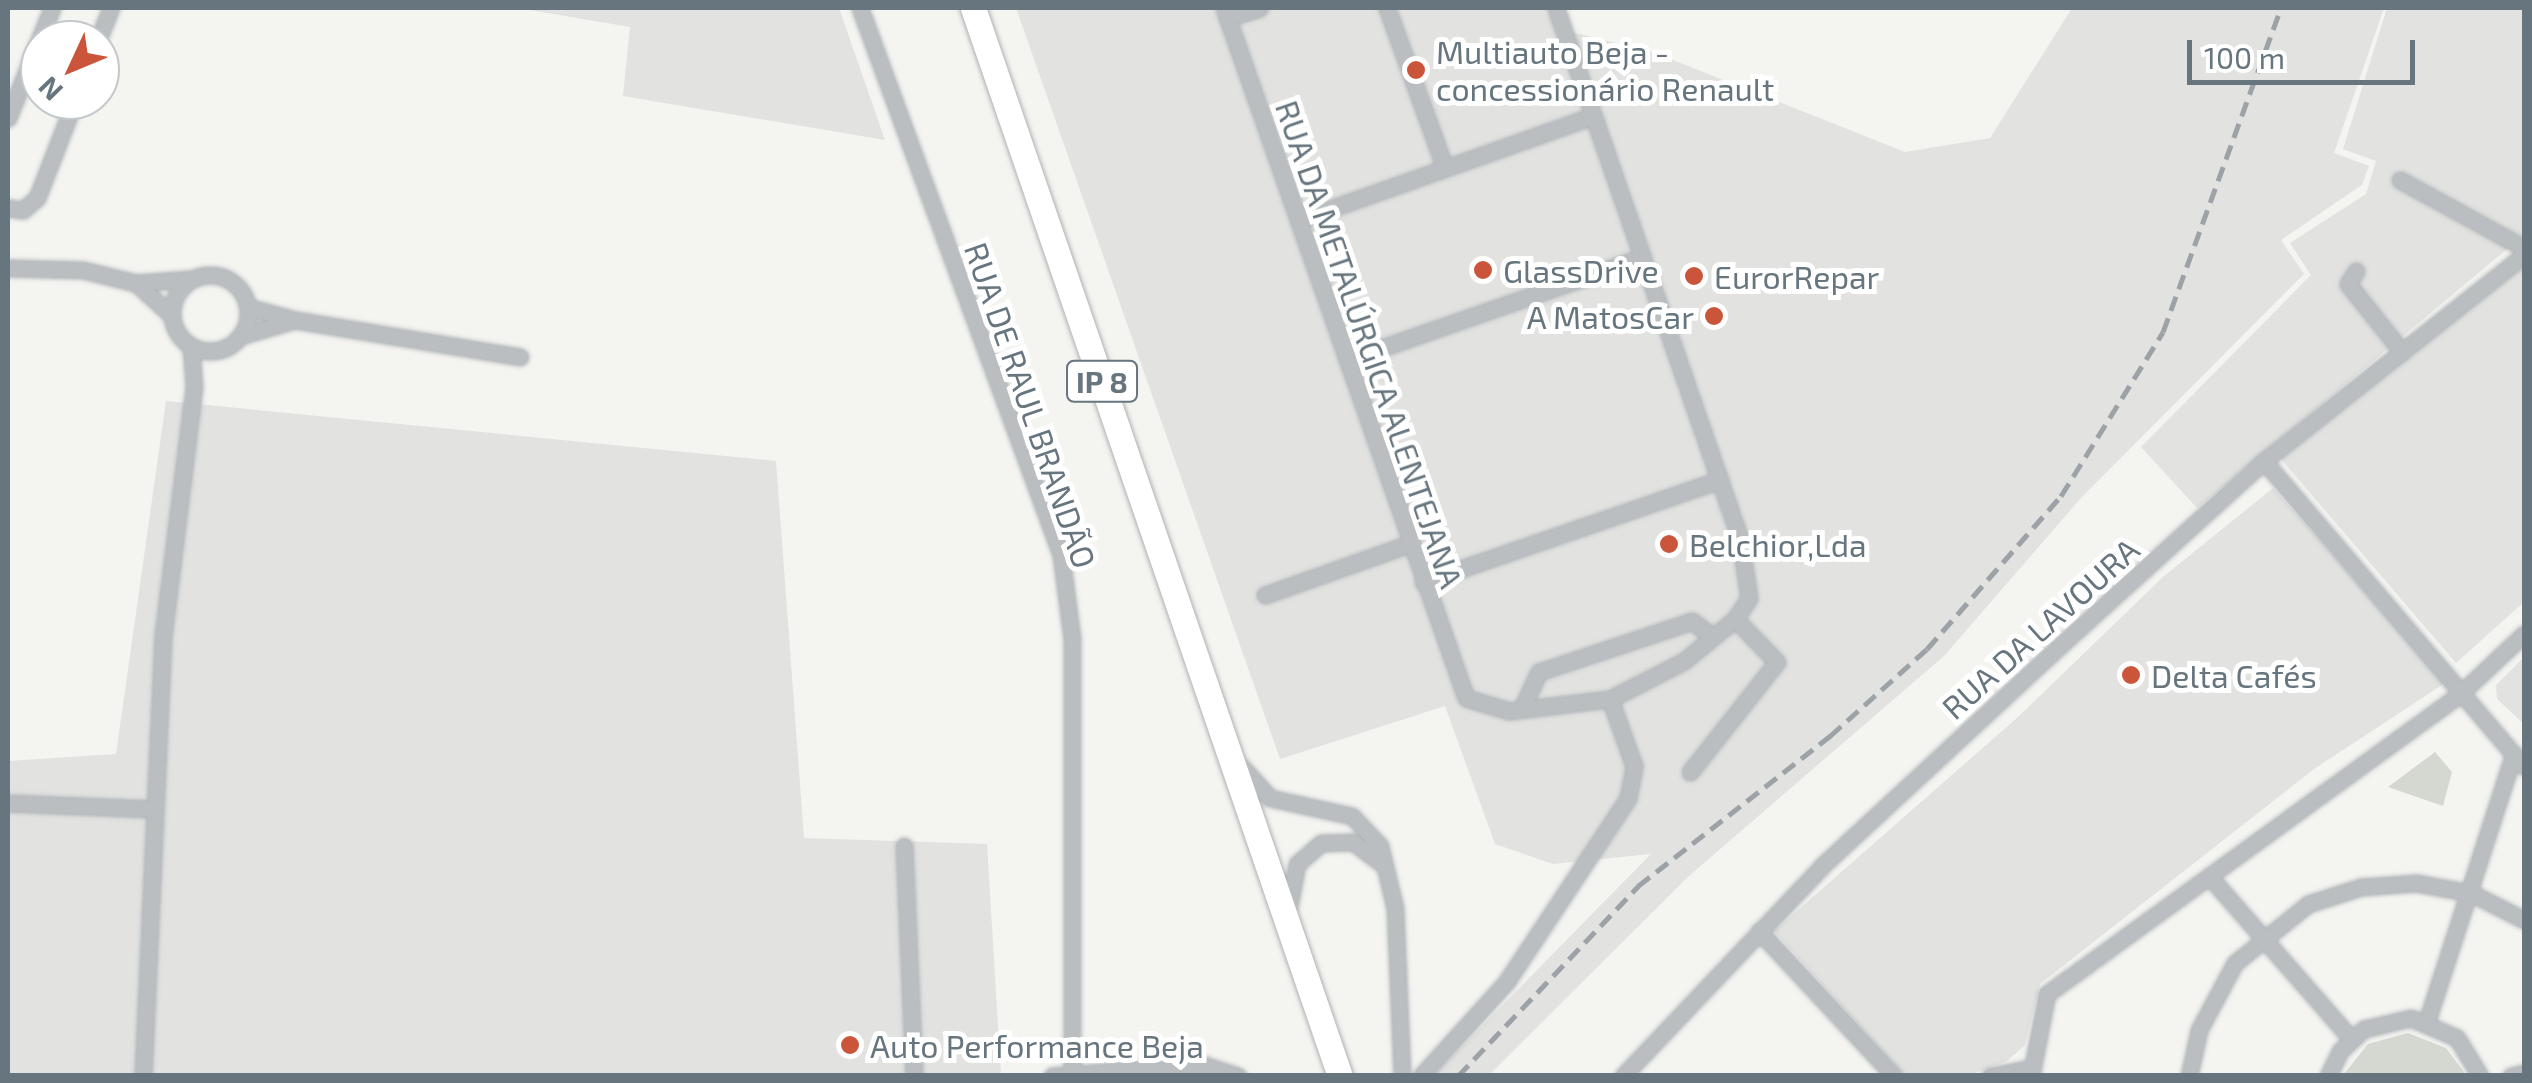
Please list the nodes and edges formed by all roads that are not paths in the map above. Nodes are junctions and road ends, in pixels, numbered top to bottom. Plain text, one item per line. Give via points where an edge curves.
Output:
1 (52, 8) edge
2 (860, 8) edge
3 (973, 8) edge
4 (1259, 8) edge
5 (1386, 8) edge
6 (1556, 8) edge
7 (1226, 13) edge
8 (1593, 116) junction
9 (8, 118) edge
10 (67, 120) edge
11 (1445, 168) junction
12 (2400, 180) dead end
13 (8, 208) edge
14 (1299, 220) junction
15 (2524, 252) edge
16 (1643, 258) junction
17 (8, 268) edge
18 (2356, 271) dead end
19 (191, 279) junction
20 (136, 283) junction
21 (248, 307) junction
22 (171, 315) junction
23 (295, 320) junction
24 (240, 336) junction
25 (191, 346) junction
26 (214, 351) junction
27 (2402, 352) junction
28 (520, 357) dead end
29 (1347, 360) junction
30 (194, 387) junction
31 (2264, 462) junction
32 (1720, 480) junction
33 (1409, 544) junction
34 (1423, 582) junction
35 (1264, 595) dead end
36 (1735, 619) junction
37 (2524, 634) edge
38 (1712, 636) junction
39 (2460, 694) junction
40 (1610, 699) junction
41 (1522, 708) junction
42 (1231, 754) junction
43 (2519, 760) edge
44 (1690, 772) dead end
45 (8, 803) edge
46 (152, 809) junction
47 (904, 846) dead end
48 (1386, 868) junction
49 (2209, 876) junction
50 (2471, 893) junction
51 (2524, 920) edge
52 (1288, 921) junction
53 (1759, 931) junction
54 (2262, 935) junction
55 (2427, 1021) junction
56 (2351, 1038) junction
57 (2032, 1072) edge
58 (2524, 1073) edge
59 (1071, 1075) edge
60 (143, 1076) edge
61 (914, 1076) edge
62 (1052, 1076) edge
63 (1238, 1076) edge
64 (1340, 1076) edge
65 (1402, 1076) edge
66 (1422, 1076) edge
67 (1623, 1076) edge
68 (1894, 1076) edge
69 (1990, 1076) edge
70 (2189, 1076) edge
71 (2328, 1076) edge
72 (2480, 1076) edge
73 (2511, 1076) edge

1 - 9 street
2 - 59 street, RUA DE RAUL BRANDÃO via 1061,555 1072,638
3 - 42 main road, IP 8
4 - 7 street
5 - 11 street
6 - 8 street
7 - 14 street, RUA DA METALÚRGICA ALENTEJANA
8 - 11 street
8 - 16 street
10 - 13 street via 38,198 24,210
11 - 14 street
12 - 15 street
14 - 29 street, RUA DA METALÚRGICA ALENTEJANA
15 - 27 street, RUA DA LAVOURA
16 - 29 street
16 - 32 street
17 - 20 street via 83,270
18 - 27 street via 2348,284
19 - 20 street
19 - 21 street via 227,278
19 - 22 street via 176,294
20 - 22 street
21 - 23 street
21 - 24 street
22 - 25 street
23 - 24 street
23 - 28 street
24 - 26 street
25 - 26 street
25 - 30 street
26 - 30 street
27 - 31 street, RUA DA LAVOURA
29 - 33 street, RUA DA METALÚRGICA ALENTEJANA
30 - 46 street via 163,636
31 - 39 street
31 - 53 street, RUA DA LAVOURA via 1855,834
32 - 34 street
32 - 36 street via 1740,539 1749,598
33 - 34 street, RUA DA METALÚRGICA ALENTEJANA
33 - 35 street
34 - 41 street, RUA DA METALÚRGICA ALENTEJANA via 1466,698
36 - 38 street
36 - 44 street via 1777,662
37 - 39 street
38 - 40 street via 1684,661
38 - 41 street via 1692,621 1538,672
39 - 43 street
39 - 49 street
40 - 41 street
40 - 66 street via 1634,766 1628,798 1507,982
42 - 48 street via 1270,798 1332,810 1367,826
42 - 52 main road, IP 8
43 - 50 street
45 - 46 street
46 - 60 street
47 - 61 street
48 - 52 street via 1353,842 1320,843 1297,864
48 - 65 street via 1395,908
49 - 54 street
49 - 57 street via 2047,994
50 - 51 street
50 - 54 street via 2416,883 2361,886 2308,904
50 - 55 street
52 - 64 main road, IP 8
53 - 67 street, RUA DA LAVOURA
53 - 68 street
54 - 56 street
54 - 70 street via 2214,995
55 - 56 street via 2395,1018
55 - 72 street via 2457,1038
56 - 71 street
57 - 69 street
58 - 73 street
59 - 62 street
59 - 63 street via 1200,1064

